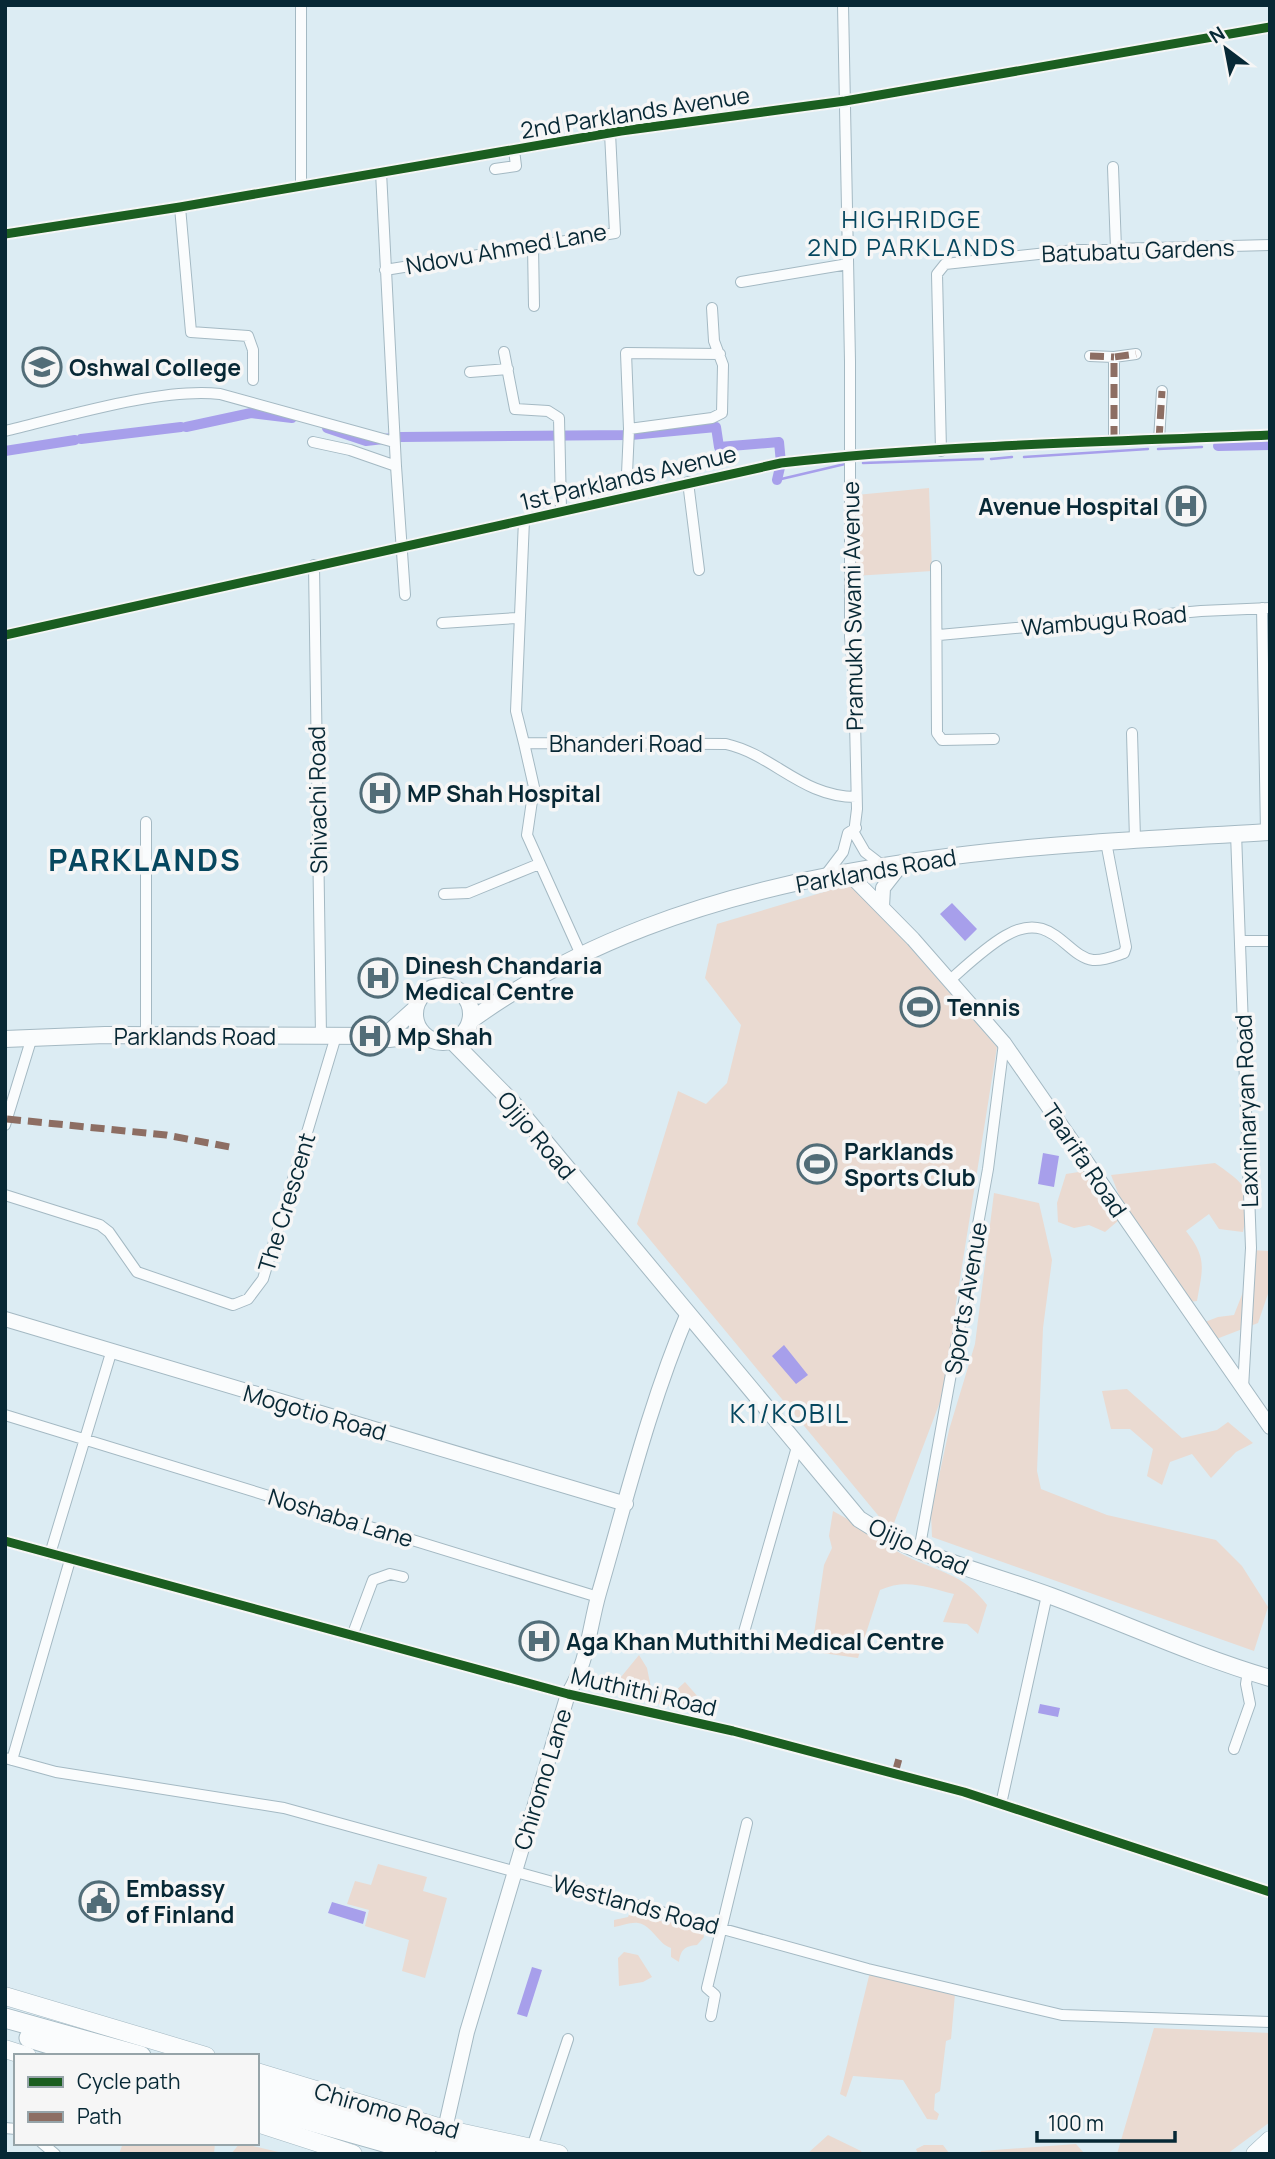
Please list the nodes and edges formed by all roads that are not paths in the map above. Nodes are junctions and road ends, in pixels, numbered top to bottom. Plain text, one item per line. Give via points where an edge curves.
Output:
1 (301, 5) edge
2 (843, 5) edge
3 (1270, 27) edge
4 (845, 101) junction
5 (610, 133) junction
6 (514, 150) junction
7 (1112, 167) dead end
8 (495, 169) dead end
9 (381, 172) junction
10 (301, 186) junction
11 (180, 207) junction
12 (5, 233) edge
13 (533, 245) junction
14 (1270, 246) edge
15 (1115, 249) junction
16 (848, 264) junction
17 (385, 270) junction
18 (741, 282) dead end
19 (534, 306) dead end
20 (712, 308) dead end
21 (504, 352) dead end
22 (720, 354) junction
23 (1136, 354) dead end
24 (1090, 356) dead end
25 (1114, 357) junction
26 (508, 369) junction
27 (470, 372) dead end
28 (253, 380) dead end
29 (1162, 391) dead end
30 (629, 429) junction
31 (5, 431) edge
32 (1270, 435) edge
33 (1114, 440) junction
34 (1159, 440) junction
35 (313, 442) dead end
36 (394, 442) junction
37 (941, 451) junction
38 (850, 455) junction
39 (396, 466) junction
40 (688, 482) junction
41 (626, 496) junction
42 (561, 509) junction
43 (524, 520) junction
44 (404, 544) junction
45 (314, 565) junction
46 (936, 566) dead end
47 (699, 570) dead end
48 (405, 595) dead end
49 (1266, 608) edge
50 (517, 618) junction
51 (442, 623) dead end
52 (5, 635) edge
53 (939, 635) junction
54 (1132, 733) dead end
55 (994, 739) dead end
56 (524, 743) junction
57 (856, 797) junction
58 (146, 822) dead end
59 (856, 828) junction
60 (1268, 832) edge
61 (1236, 833) junction
62 (1135, 839) junction
63 (1107, 842) junction
64 (539, 864) junction
65 (901, 864) junction
66 (883, 866) junction
67 (848, 873) junction
68 (824, 877) junction
69 (444, 894) dead end
70 (882, 907) junction
71 (1241, 941) junction
72 (1270, 941) edge
73 (582, 957) junction
74 (950, 980) junction
75 (462, 993) junction
76 (504, 997) junction
77 (414, 1010) junction
78 (469, 1025) junction
79 (146, 1035) junction
80 (423, 1035) junction
81 (328, 1036) junction
82 (385, 1036) junction
83 (32, 1037) junction
84 (5, 1039) edge
85 (452, 1041) junction
86 (1004, 1044) junction
87 (470, 1057) junction
88 (5, 1125) edge
89 (5, 1195) edge
90 (688, 1313) junction
91 (5, 1319) edge
92 (111, 1353) junction
93 (1243, 1388) junction
94 (5, 1415) edge
95 (1270, 1427) edge
96 (83, 1440) junction
97 (797, 1447) junction
98 (626, 1504) junction
99 (5, 1541) edge
100 (919, 1551) junction
101 (50, 1554) junction
102 (70, 1560) junction
103 (403, 1577) dead end
104 (1047, 1595) junction
105 (598, 1597) junction
106 (352, 1636) junction
107 (742, 1639) dead end
108 (1248, 1671) junction
109 (1270, 1678) edge
110 (568, 1694) junction
111 (1234, 1749) dead end
112 (8, 1759) edge
113 (1001, 1804) junction
114 (747, 1823) dead end
115 (515, 1870) junction
116 (1270, 1892) edge
117 (720, 1927) junction
118 (5, 1996) edge
119 (711, 2017) dead end
120 (5, 2018) edge
121 (1270, 2022) edge
122 (5, 2032) edge
123 (568, 2039) dead end
124 (81, 2054) edge
125 (134, 2054) edge
126 (199, 2054) edge
127 (259, 2073) edge
128 (259, 2091) edge
129 (259, 2107) edge
130 (356, 2118) junction
131 (259, 2124) edge
132 (445, 2129) junction
133 (1270, 2140) edge
134 (325, 2149) edge
135 (524, 2150) edge
136 (556, 2153) edge
137 (353, 2154) edge
138 (426, 2154) edge
139 (479, 2154) edge
140 (1255, 2154) edge

1 - 10 street
2 - 4 street, Pramukh Swami Avenue
3 - 4 street, 2nd Parklands Avenue
4 - 5 street, 2nd Parklands Avenue
4 - 16 street, Pramukh Swami Avenue
5 - 6 street, 2nd Parklands Avenue
5 - 13 street, Ndovu Ahmed Lane via 615,233
6 - 8 street via 516,166
6 - 9 street, 2nd Parklands Avenue
7 - 15 street
9 - 10 street, 2nd Parklands Avenue
9 - 17 street
10 - 11 street, 2nd Parklands Avenue
11 - 12 street, 2nd Parklands Avenue
11 - 28 street via 191,332 248,336
13 - 17 street, Ndovu Ahmed Lane
13 - 19 street
14 - 15 street, Batubatu Gardens
15 - 37 street, Batubatu Gardens via 954,262 941,267 937,286
16 - 18 street
16 - 38 street, Pramukh Swami Avenue
17 - 36 street
20 - 22 street via 714,341
21 - 26 street
22 - 30 street via 722,413
22 - 30 street via 626,353
23 - 25 street
24 - 25 street
25 - 33 street
26 - 27 street
26 - 42 street via 515,409 548,411 559,418
29 - 34 street
30 - 41 street
31 - 36 street via 200,391
32 - 34 street, 1st Parklands Avenue
33 - 34 street, 1st Parklands Avenue
33 - 37 street, 1st Parklands Avenue
35 - 39 street
36 - 39 street
37 - 38 street, 1st Parklands Avenue
38 - 40 street, 1st Parklands Avenue
38 - 57 street, Pramukh Swami Avenue
39 - 44 street
40 - 41 street, 1st Parklands Avenue
40 - 47 street
41 - 42 street, 1st Parklands Avenue
42 - 43 street, 1st Parklands Avenue
43 - 44 street, 1st Parklands Avenue
43 - 50 street, Bhanderi Road
44 - 45 street, 1st Parklands Avenue
44 - 48 street
45 - 52 street, 1st Parklands Avenue
45 - 81 street, Shivachi Road
46 - 53 street
49 - 53 street, Wambugu Road
49 - 60 street
50 - 51 street
50 - 56 street, Bhanderi Road via 516,711
53 - 55 street via 939,737
54 - 62 street
56 - 57 street, Bhanderi Road via 726,744 750,752 824,794
56 - 64 street via 534,787 527,835
57 - 59 street, Pramukh Swami Avenue
58 - 79 street
59 - 66 street, Pramukh Swami Avenue via 860,846
59 - 68 street via 848,833 843,852
60 - 61 main road, Parklands Road
61 - 62 main road, Parklands Road
61 - 71 street, Laxminaryan Road
62 - 63 main road, Parklands Road
63 - 65 main road, Parklands Road
63 - 74 street via 1124,953 1094,961 1055,933 1030,929 1006,935
64 - 69 street via 468,893
64 - 73 street
65 - 66 main road, Parklands Road
65 - 70 street via 883,888
66 - 67 main road, Parklands Road
67 - 68 main road, Parklands Road
67 - 70 street, Taarifa Road
68 - 73 main road, Parklands Road via 639,929
70 - 74 street, Taarifa Road
71 - 72 street
71 - 93 street, Laxminaryan Road via 1251,1248
73 - 76 main road, Parklands Road
74 - 86 street, Taarifa Road
75 - 76 main road
75 - 77 main road via 446,986 429,989
75 - 78 main road via 471,1011
76 - 78 main road, Parklands Road
77 - 80 main road
77 - 82 main road
78 - 85 main road
78 - 87 main road
79 - 81 main road, Parklands Road
79 - 83 main road, Parklands Road
80 - 82 main road, Parklands Road
80 - 85 main road via 432,1041
81 - 82 main road, Parklands Road
81 - 89 street, The Crescent via 263,1279 243,1302 233,1305 137,1272 104,1228
83 - 84 main road, Parklands Road
83 - 88 street
85 - 87 main road, Ojijo Road
86 - 93 street, Taarifa Road
86 - 100 street, Sports Avenue via 988,1169
87 - 90 main road, Ojijo Road
90 - 97 main road, Ojijo Road
90 - 98 street, Chiromo Lane
91 - 92 street, Mogotio Road
92 - 96 street
92 - 98 street, Mogotio Road
93 - 95 street, Taarifa Road
94 - 96 street, Noshaba Lane
96 - 101 street
96 - 105 street, Noshaba Lane
97 - 100 main road, Ojijo Road via 859,1519
97 - 107 street
98 - 105 street, Chiromo Lane
99 - 101 street, Muthithi Road
100 - 104 main road, Ojijo Road
101 - 102 street, Muthithi Road
102 - 106 street, Muthithi Road
102 - 112 street via 36,1681
103 - 106 street via 390,1574 373,1580
104 - 108 main road, Ojijo Road
104 - 113 street
105 - 110 street, Chiromo Lane via 581,1674
106 - 110 street, Muthithi Road
108 - 109 main road, Ojijo Road
108 - 111 street via 1250,1703
110 - 113 street, Muthithi Road via 795,1747
110 - 115 street, Chiromo Lane
112 - 115 street, Westlands Road via 56,1772 284,1808
113 - 116 street, Muthithi Road
114 - 117 street
115 - 117 street, Westlands Road
115 - 132 street, Chiromo Lane via 467,2032
117 - 119 street via 722,1935 707,1988 715,1995
117 - 121 street, Westlands Road via 868,1969 1062,2015
118 - 126 highway
120 - 125 highway
122 - 124 highway
123 - 135 street
127 - 132 highway, Chiromo Road
128 - 130 highway
129 - 138 highway
130 - 135 highway
130 - 139 highway
131 - 134 highway
132 - 135 highway, Chiromo Road
133 - 140 highway
134 - 137 highway
135 - 136 highway, Chiromo Road

